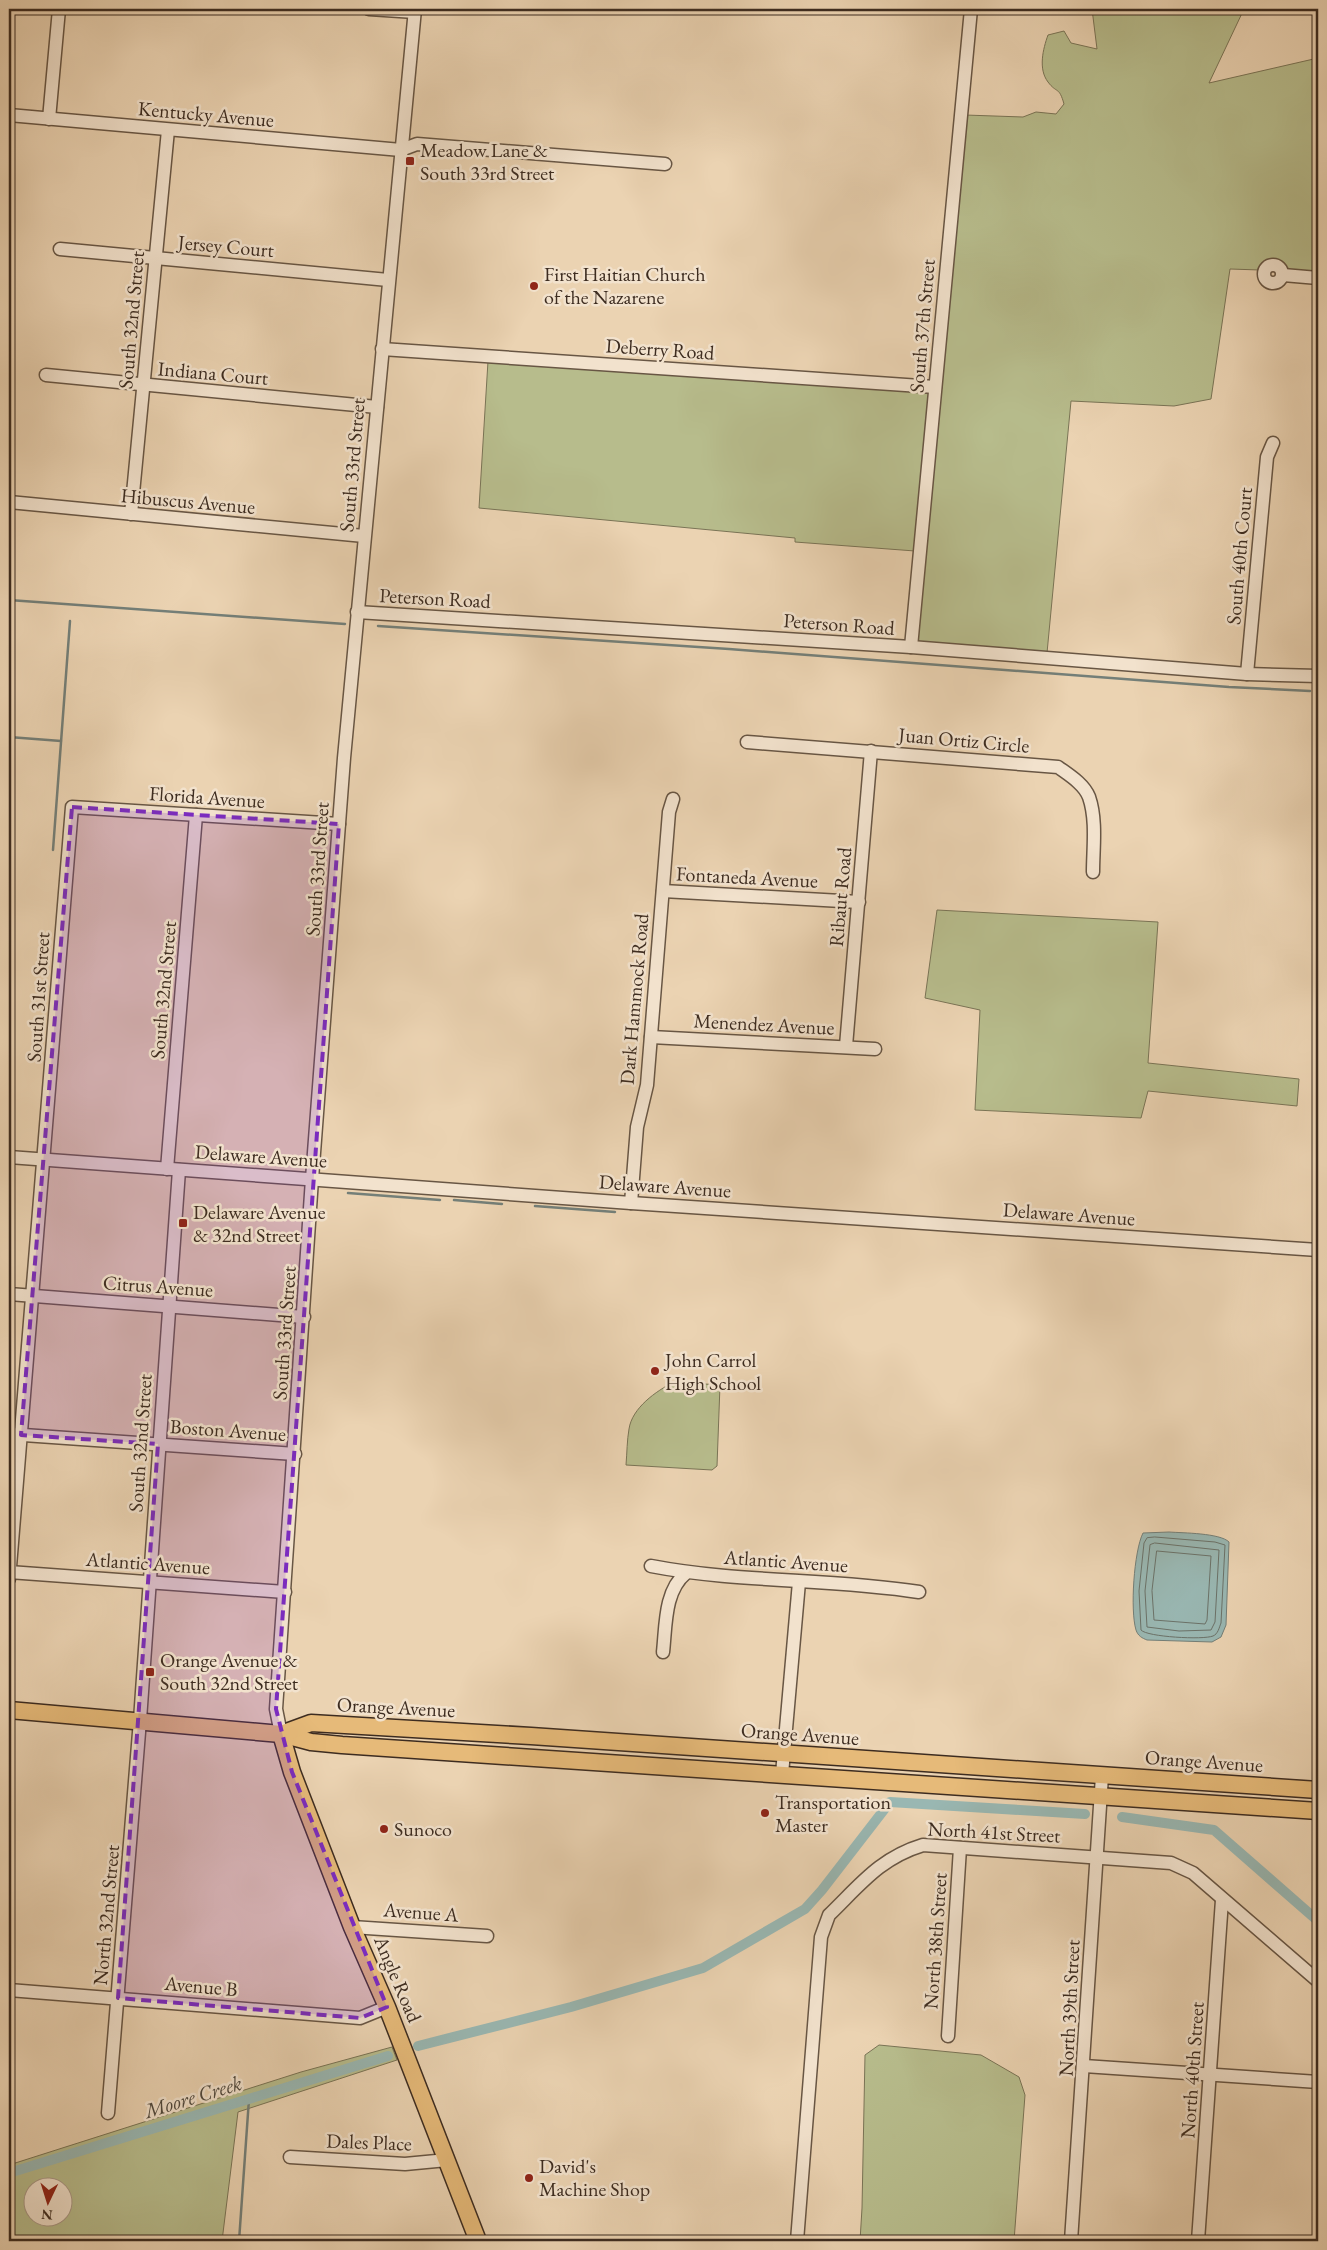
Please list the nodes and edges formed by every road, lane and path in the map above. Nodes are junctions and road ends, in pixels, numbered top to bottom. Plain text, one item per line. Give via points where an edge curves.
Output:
1 (59, 9) edge
2 (369, 9) edge
3 (971, 9) edge
4 (415, 10) edge
5 (9, 115) edge
6 (49, 119) junction
7 (168, 130) junction
8 (401, 150) junction
9 (665, 164) dead end
10 (60, 249) dead end
11 (155, 258) junction
12 (1283, 275) dead end
13 (1318, 278) edge
14 (388, 280) junction
15 (382, 349) junction
16 (46, 376) dead end
17 (143, 385) junction
18 (935, 387) junction
19 (377, 407) junction
20 (1273, 443) dead end
21 (9, 502) edge
22 (131, 514) junction
23 (364, 536) junction
24 (357, 612) junction
25 (911, 647) junction
26 (1247, 674) junction
27 (1318, 676) edge
28 (747, 742) dead end
29 (871, 751) junction
30 (673, 799) dead end
31 (72, 807) joint
32 (196, 815) junction
33 (339, 824) junction
34 (1093, 872) dead end
35 (663, 891) junction
36 (859, 902) junction
37 (651, 1037) junction
38 (846, 1046) junction
39 (875, 1049) dead end
40 (9, 1157) edge
41 (42, 1159) junction
42 (173, 1169) junction
43 (312, 1179) junction
44 (631, 1203) junction
45 (1318, 1250) edge
46 (9, 1294) edge
47 (31, 1296) junction
48 (169, 1305) junction
49 (304, 1317) junction
50 (15, 1434) edge
51 (158, 1444) junction
52 (295, 1454) junction
53 (651, 1566) dead end
54 (9, 1572) edge
55 (686, 1573) junction
56 (9, 1579) edge
57 (149, 1582) junction
58 (799, 1582) junction
59 (285, 1592) junction
60 (918, 1592) dead end
61 (663, 1652) dead end
62 (9, 1710) edge
63 (140, 1720) junction
64 (281, 1734) junction
65 (568, 1739) junction
66 (466, 1754) junction
67 (784, 1755) junction
68 (782, 1774) junction
69 (1102, 1776) junction
70 (1318, 1790) edge
71 (1101, 1798) junction
72 (1318, 1811) edge
73 (960, 1848) junction
74 (1096, 1857) junction
75 (1222, 1900) junction
76 (352, 1927) junction
77 (487, 1936) dead end
78 (1318, 1981) edge
79 (9, 1990) edge
80 (118, 1998) junction
81 (388, 2007) junction
82 (948, 2036) dead end
83 (1084, 2066) junction
84 (1211, 2074) junction
85 (1318, 2082) edge
86 (108, 2113) dead end
87 (290, 2157) dead end
88 (447, 2160) junction
89 (478, 2241) edge
90 (797, 2241) edge
91 (1071, 2241) edge
92 (1198, 2241) edge

1 - 6 street
2 - 4 street
3 - 18 street, South 37th Street
4 - 8 street, South 33rd Street
5 - 6 street, Kentucky Avenue
6 - 7 street, Kentucky Avenue
7 - 8 street, Kentucky Avenue
7 - 11 street, South 32nd Street
8 - 9 street, Kentucky Avenue via 418,144
8 - 14 street, South 33rd Street
10 - 11 street, Jersey Court
11 - 14 street, Jersey Court
11 - 17 street, South 32nd Street
12 - 13 street
14 - 15 street, South 33rd Street
15 - 18 street, Deberry Road
15 - 19 street, South 33rd Street
16 - 17 street, Indiana Court
17 - 19 street, Indiana Court
17 - 22 street, South 32nd Street
18 - 25 street, South 37th Street
19 - 23 street, South 33rd Street
20 - 26 street, South 40th Court via 1267,458
21 - 22 street, Hibuscus Avenue
22 - 23 street, Hibuscus Avenue
23 - 24 street, South 33rd Street
24 - 25 street, Peterson Road
24 - 33 street, South 33rd Street
25 - 26 street, Peterson Road
26 - 27 street, Peterson Road
28 - 29 street, Juan Ortiz Circle
29 - 34 street, Juan Ortiz Circle via 1058,767 1074,778 1089,796 1094,824
29 - 36 street, Ribaut Road
30 - 35 street, Dark Hammock Road via 669,812
31 - 32 street, Florida Avenue
31 - 41 street, South 31st Street
32 - 33 street, Florida Avenue
32 - 42 street, South 32nd Street
33 - 43 street, South 33rd Street
35 - 36 street, Fontaneda Avenue
35 - 37 street, Dark Hammock Road
36 - 38 street, Ribaut Road
37 - 38 street, Menendez Avenue
37 - 44 street, Dark Hammock Road via 637,1127
38 - 39 street, Menendez Avenue
40 - 41 street, Delaware Avenue
41 - 42 street, Delaware Avenue
41 - 47 street, South 31st Street
42 - 43 street, Delaware Avenue
42 - 48 street, South 32nd Street
43 - 44 street, Delaware Avenue
43 - 49 street, South 33rd Street
44 - 45 street, Delaware Avenue
46 - 47 street, Citrus Avenue
47 - 48 street, Citrus Avenue
47 - 50 street, South 31st Street
48 - 49 street, Citrus Avenue
48 - 51 street, South 32nd Street
49 - 52 street, South 33rd Street
50 - 51 street, Boston Avenue
50 - 54 street, South 31st Street
51 - 52 street, Boston Avenue
51 - 57 street, South 32nd Street
52 - 59 street, South 33rd Street
53 - 55 street, Atlantic Avenue
54 - 56 street, South 31st Street
54 - 57 street, Atlantic Avenue
55 - 58 street, Atlantic Avenue
55 - 61 street via 674,1585
57 - 59 street, Atlantic Avenue
57 - 63 street, South 32nd Street
58 - 60 street, Atlantic Avenue via 879,1586
58 - 67 street
59 - 64 street, South 33rd Street via 276,1709
62 - 63 main road, Orange Avenue
63 - 64 main road, Orange Avenue
63 - 80 street, North 32nd Street
64 - 65 main road, Orange Avenue via 311,1723
64 - 66 main road, Orange Avenue via 311,1742
64 - 76 main road, Angle Road via 292,1772
65 - 66 main road via 554,1747 480,1746
65 - 67 main road, Orange Avenue
66 - 68 main road, Orange Avenue
67 - 68 street
67 - 69 main road, Orange Avenue
68 - 71 main road, Orange Avenue
69 - 70 main road, Orange Avenue
69 - 71 street, North 39th Street
71 - 72 main road, Orange Avenue
71 - 74 street, North 39th Street
73 - 74 street, North 41st Street
73 - 82 street, North 38th Street
73 - 90 street, North 41st Street via 923,1845 902,1851 884,1862 829,1915 824,1924
74 - 75 street, North 41st Street via 1171,1863 1193,1873
74 - 83 street, North 39th Street
75 - 78 street, North 41st Street
75 - 84 street, North 40th Street
76 - 77 street, Avenue A
76 - 81 main road, Angle Road
79 - 80 street, Avenue B
80 - 81 street, Avenue B via 360,2018
80 - 86 street, North 32nd Street
81 - 88 main road, Angle Road
83 - 84 street
83 - 91 street, North 39th Street
84 - 85 street
84 - 92 street, North 40th Street
87 - 88 street, Dales Place via 397,2163
88 - 89 main road, Angle Road

